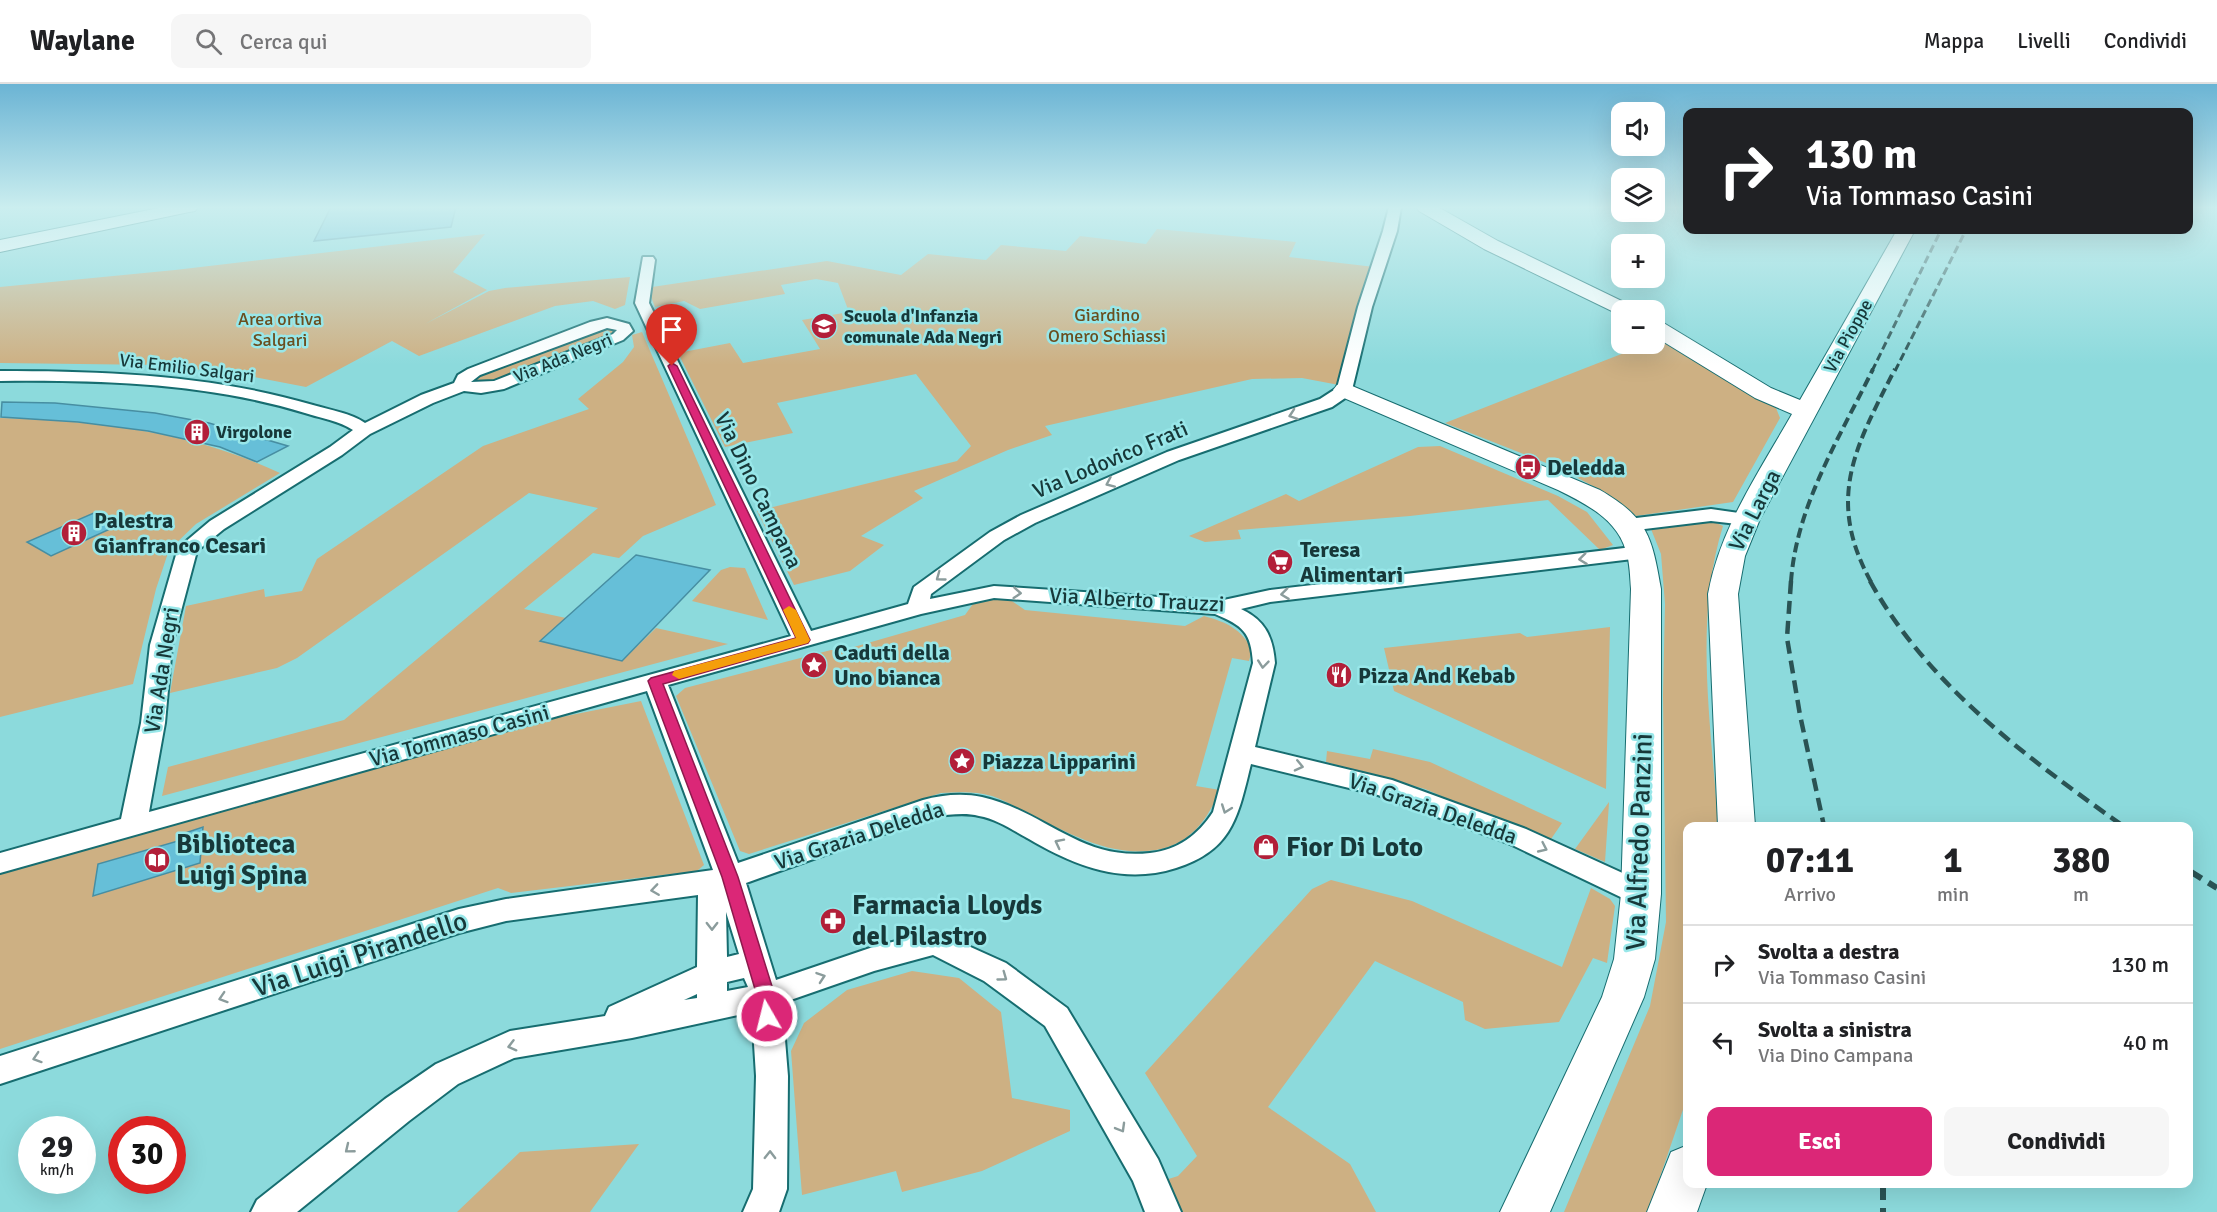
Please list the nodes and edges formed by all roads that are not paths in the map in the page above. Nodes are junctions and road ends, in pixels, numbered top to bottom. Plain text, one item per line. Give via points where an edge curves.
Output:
1 (648, 260) dead end
2 (1381, 260) edge
3 (1521, 260) edge
4 (1890, 260) edge
5 (1611, 303) edge
6 (1665, 334) edge
7 (0, 376) edge
8 (462, 386) junction
9 (1345, 390) junction
10 (1807, 412) junction
11 (364, 430) junction
12 (1746, 519) junction
13 (1635, 538) junction
14 (918, 608) junction
15 (1219, 608) junction
16 (804, 640) junction
17 (656, 681) junction
18 (1242, 753) junction
19 (1736, 822) edge
20 (133, 826) junction
21 (0, 863) edge
22 (721, 879) junction
23 (1641, 894) junction
24 (712, 972) junction
25 (762, 984) junction
26 (712, 1008) junction
27 (570, 1036) junction
28 (0, 1070) edge
29 (1683, 1182) edge
30 (269, 1212) edge
31 (761, 1212) edge
32 (1163, 1212) edge
33 (1525, 1212) edge
34 (1672, 1212) edge

1 - 16 street, Via Dino Campana via 642,303
2 - 9 street
3 - 5 street
4 - 10 street, Via Pioppe
6 - 10 street via 1763,393
7 - 11 street, Via Emilio Salgari via 99,376 182,383 286,403 356,424
8 - 8 street, Via Ada Negri via 498,385 618,337 625,332 624,327 595,325 474,372 464,378
8 - 11 street, Via Ada Negri
9 - 13 street via 1567,484 1615,511
9 -> 14 street, Via Lodovico Frati via 1326,403 1173,456 1012,528 921,591
10 - 12 street, Via Larga
11 - 20 street, Via Ada Negri via 202,535 188,548 161,645 153,723
12 - 13 street via 1710,515
12 - 19 street, Via Larga via 1735,541 1723,594
13 -> 15 street, Via Alberto Trauzzi via 1270,596
13 - 23 street, Via Alfredo Panzini via 1646,589
14 -> 15 street, Via Alberto Trauzzi via 973,595 1010,592
14 - 16 street, Via Tommaso Casini
15 -> 18 street via 1257,629 1264,645 1264,663
16 - 17 street, Via Tommaso Casini
17 - 20 street, Via Tommaso Casini
17 - 22 street
18 -> 22 street, Via Grazia Deledda via 1226,813 1215,831 1194,850 1166,861 1143,865 1108,863 1085,856 990,808 963,803 932,807
18 -> 23 street, Via Grazia Deledda via 1383,787 1517,836
20 - 21 street, Via Tommaso Casini
22 -> 24 street
22 - 25 street
22 -> 28 street, Via Luigi Pirandello via 506,910 459,921
23 - 33 street, Via Alfredo Panzini via 1635,965
24 - 25 street via 745,966
24 - 26 street
24 - 27 street via 646,1006
25 - 26 street
31 -> 25 street via 770,1189 772,1076
25 -> 32 street via 935,943 995,972 1056,1017 1146,1172
26 - 27 street
27 -> 30 street via 510,1045 447,1074
29 - 34 street

